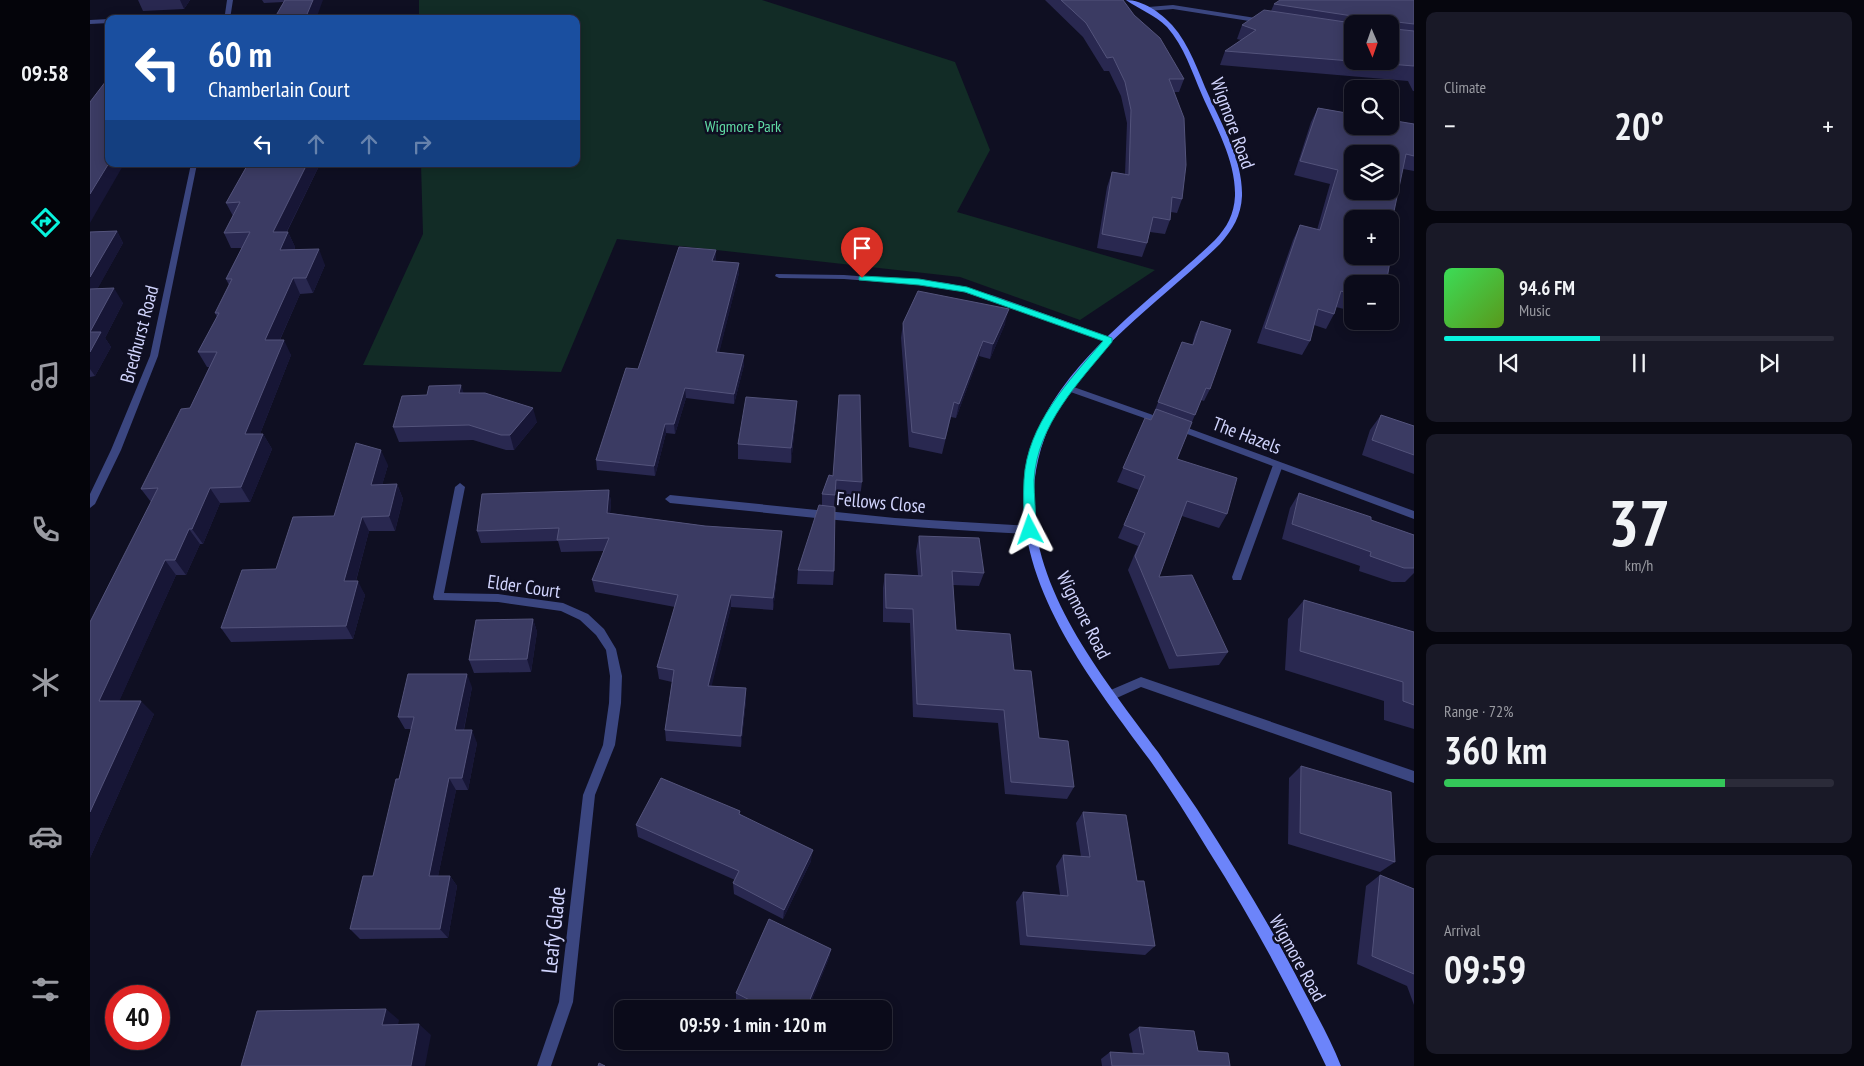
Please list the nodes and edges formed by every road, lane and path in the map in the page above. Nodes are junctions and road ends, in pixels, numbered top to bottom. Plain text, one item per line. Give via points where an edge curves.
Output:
1 (230, 0) edge
2 (1129, 0) edge
3 (1148, 9) junction
4 (227, 15) edge
5 (105, 21) edge
6 (90, 22) edge
7 (1267, 22) edge
8 (193, 167) edge
9 (779, 276) dead end
10 (1109, 340) junction
11 (1068, 388) junction
12 (1278, 465) junction
13 (460, 487) dead end
14 (670, 499) dead end
15 (90, 504) edge
16 (1414, 515) edge
17 (1030, 530) junction
18 (1237, 576) dead end
19 (1110, 696) junction
20 (1414, 777) edge
21 (589, 795) joint
22 (544, 1066) edge
23 (1334, 1066) edge

1 - 4 street
2 - 3 street, Wigmore Road
3 - 7 street via 1173,7
3 - 10 street, Wigmore Road via 1167,22 1193,65 1233,162 1238,208 1221,238
5 - 6 street
8 - 15 street, Bredhurst Road via 154,356 120,442
9 - 10 street via 844,277 954,287
10 - 11 street, Wigmore Road
11 - 12 street, The Hazels
11 - 17 street, Wigmore Road via 1037,441 1028,501
12 - 16 street, The Hazels
12 - 18 street
13 - 21 street, Elder Court via 438,597 498,598 563,607 584,617 600,632 611,650 616,676 609,745
14 - 17 street, Fellows Close via 984,529
17 - 19 street, Wigmore Road via 1046,586 1081,655
19 - 20 street via 1141,682
19 - 23 street, Wigmore Road via 1216,850 1272,943
21 - 22 street, Leafy Glade via 566,1002

